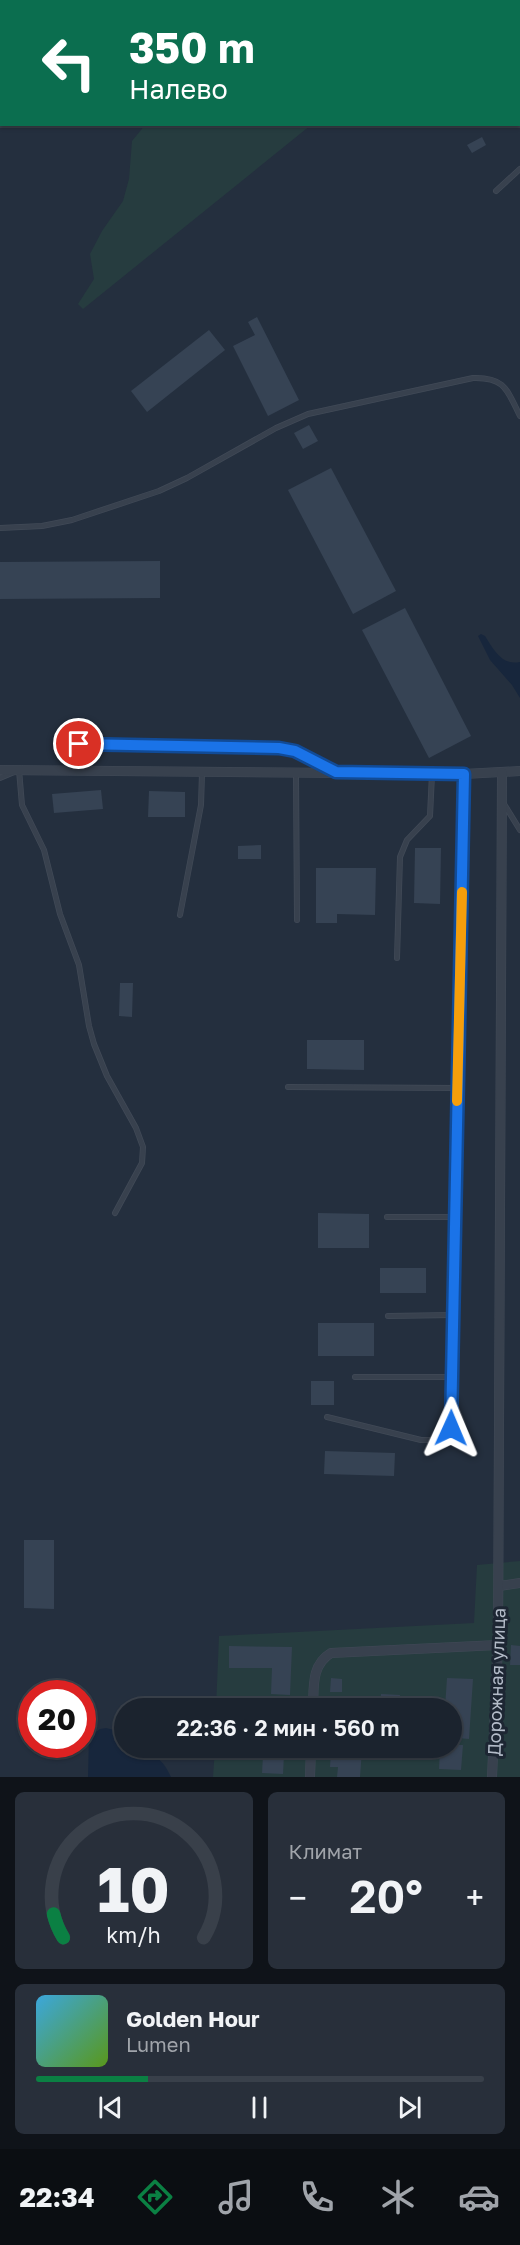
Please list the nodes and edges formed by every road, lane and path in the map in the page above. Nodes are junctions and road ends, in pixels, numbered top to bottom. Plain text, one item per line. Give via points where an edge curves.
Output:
1 (520, 169) edge
2 (496, 191) dead end
3 (520, 416) edge
4 (0, 528) edge
5 (56, 744) dead end
6 (0, 770) edge
7 (19, 770) junction
8 (202, 771) junction
9 (520, 771) edge
10 (296, 772) junction
11 (336, 772) junction
12 (502, 773) junction
13 (432, 774) junction
14 (464, 774) junction
15 (0, 778) edge
16 (502, 801) junction
17 (520, 830) edge
18 (180, 915) dead end
19 (297, 920) dead end
20 (397, 958) dead end
21 (288, 1087) dead end
22 (458, 1088) junction
23 (115, 1213) dead end
24 (387, 1217) dead end
25 (455, 1217) junction
26 (453, 1315) junction
27 (388, 1316) dead end
28 (355, 1377) dead end
29 (452, 1377) junction
30 (327, 1417) dead end
31 (520, 1583) edge
32 (499, 1586) junction
33 (498, 1645) junction
34 (314, 1698) edge
35 (311, 1758) edge
36 (310, 1777) edge
37 (492, 1777) edge

1 - 2 lane
3 - 4 lane via 498,381 473,378 308,414 159,491 72,520
5 - 11 lane via 279,748 295,751
6 - 7 street
7 - 8 street
7 - 15 lane
7 - 23 lane via 22,805 44,850 60,914 79,965 94,1044 143,1147 142,1163
8 - 10 street
8 - 18 lane via 201,805
9 - 12 street
10 - 11 street
10 - 19 lane
11 - 13 street
12 - 14 street
12 - 16 street, Дорожная улица
13 - 14 street
13 - 20 lane via 430,816 407,840 400,857
14 - 22 lane
16 - 17 lane
16 - 32 street, Дорожная улица
21 - 22 lane
22 - 25 lane
24 - 25 lane
25 - 26 lane
26 - 27 lane
26 - 29 lane
28 - 29 lane
29 - 30 lane via 451,1428 440,1440 421,1440
31 - 32 street
32 - 33 street, Дорожная улица
33 - 34 street via 331,1653 315,1673
33 - 37 street, Дорожная улица
35 - 36 street

